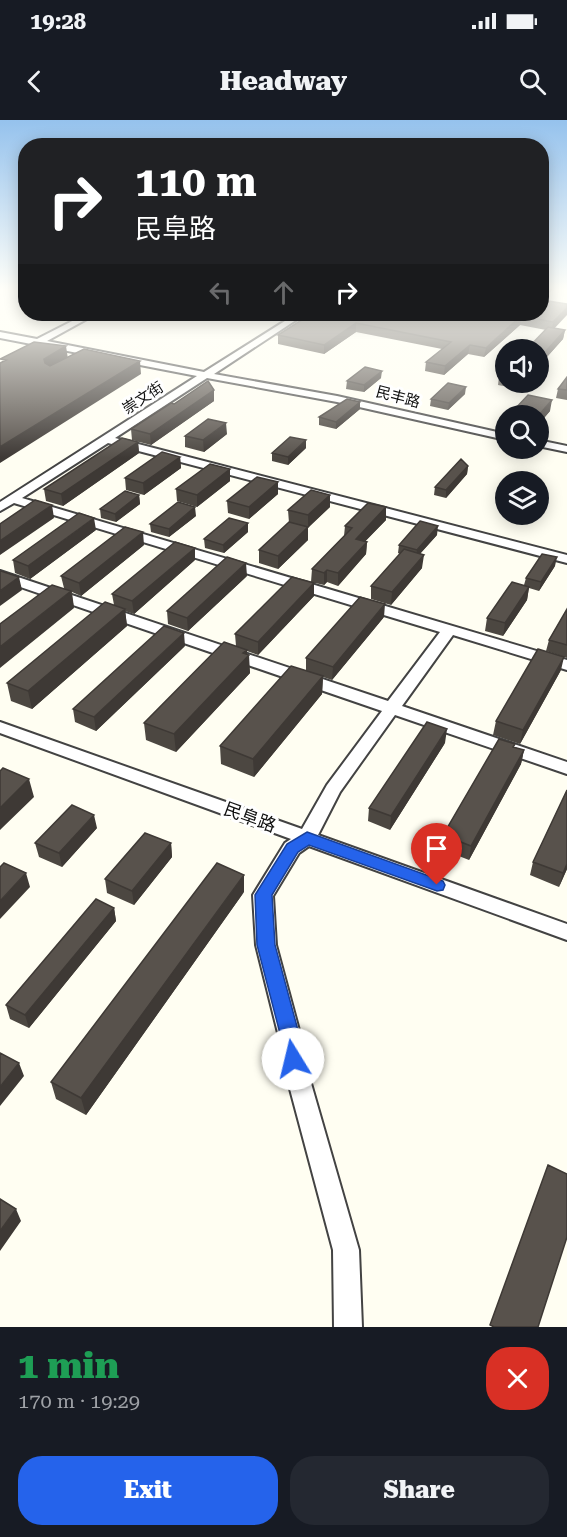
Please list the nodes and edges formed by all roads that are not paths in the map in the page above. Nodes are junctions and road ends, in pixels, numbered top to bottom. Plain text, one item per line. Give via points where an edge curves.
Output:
1 (56, 345) edge
2 (245, 345) edge
3 (249, 345) edge
4 (90, 352) junction
5 (71, 363) edge
6 (204, 373) junction
7 (495, 435) edge
8 (106, 439) junction
9 (549, 446) edge
10 (567, 449) edge
11 (6, 498) edge
12 (0, 507) edge
13 (567, 559) edge
14 (0, 575) edge
15 (449, 630) junction
16 (567, 665) edge
17 (392, 709) junction
18 (2, 731) edge
19 (567, 768) edge
20 (307, 838) junction
21 (567, 932) edge
22 (348, 1327) edge

1 - 4 street, 民丰路
2 - 6 street, 崇文街
3 - 6 street, 崇文街
4 - 5 street
4 - 6 street, 民丰路
6 - 7 street, 民丰路 via 398,411
6 - 8 street, 崇文街
6 - 11 street, 崇文街
8 - 11 street, 崇文街
8 - 13 street
9 - 10 street
11 - 12 street, 崇文街
11 - 15 street
14 - 17 street
15 - 16 street
15 - 17 street
17 - 19 street
17 - 20 street via 333,789
18 - 20 street, 民阜路
20 - 21 street, 民阜路
20 - 22 street via 292,848 263,895 266,945 346,1250

